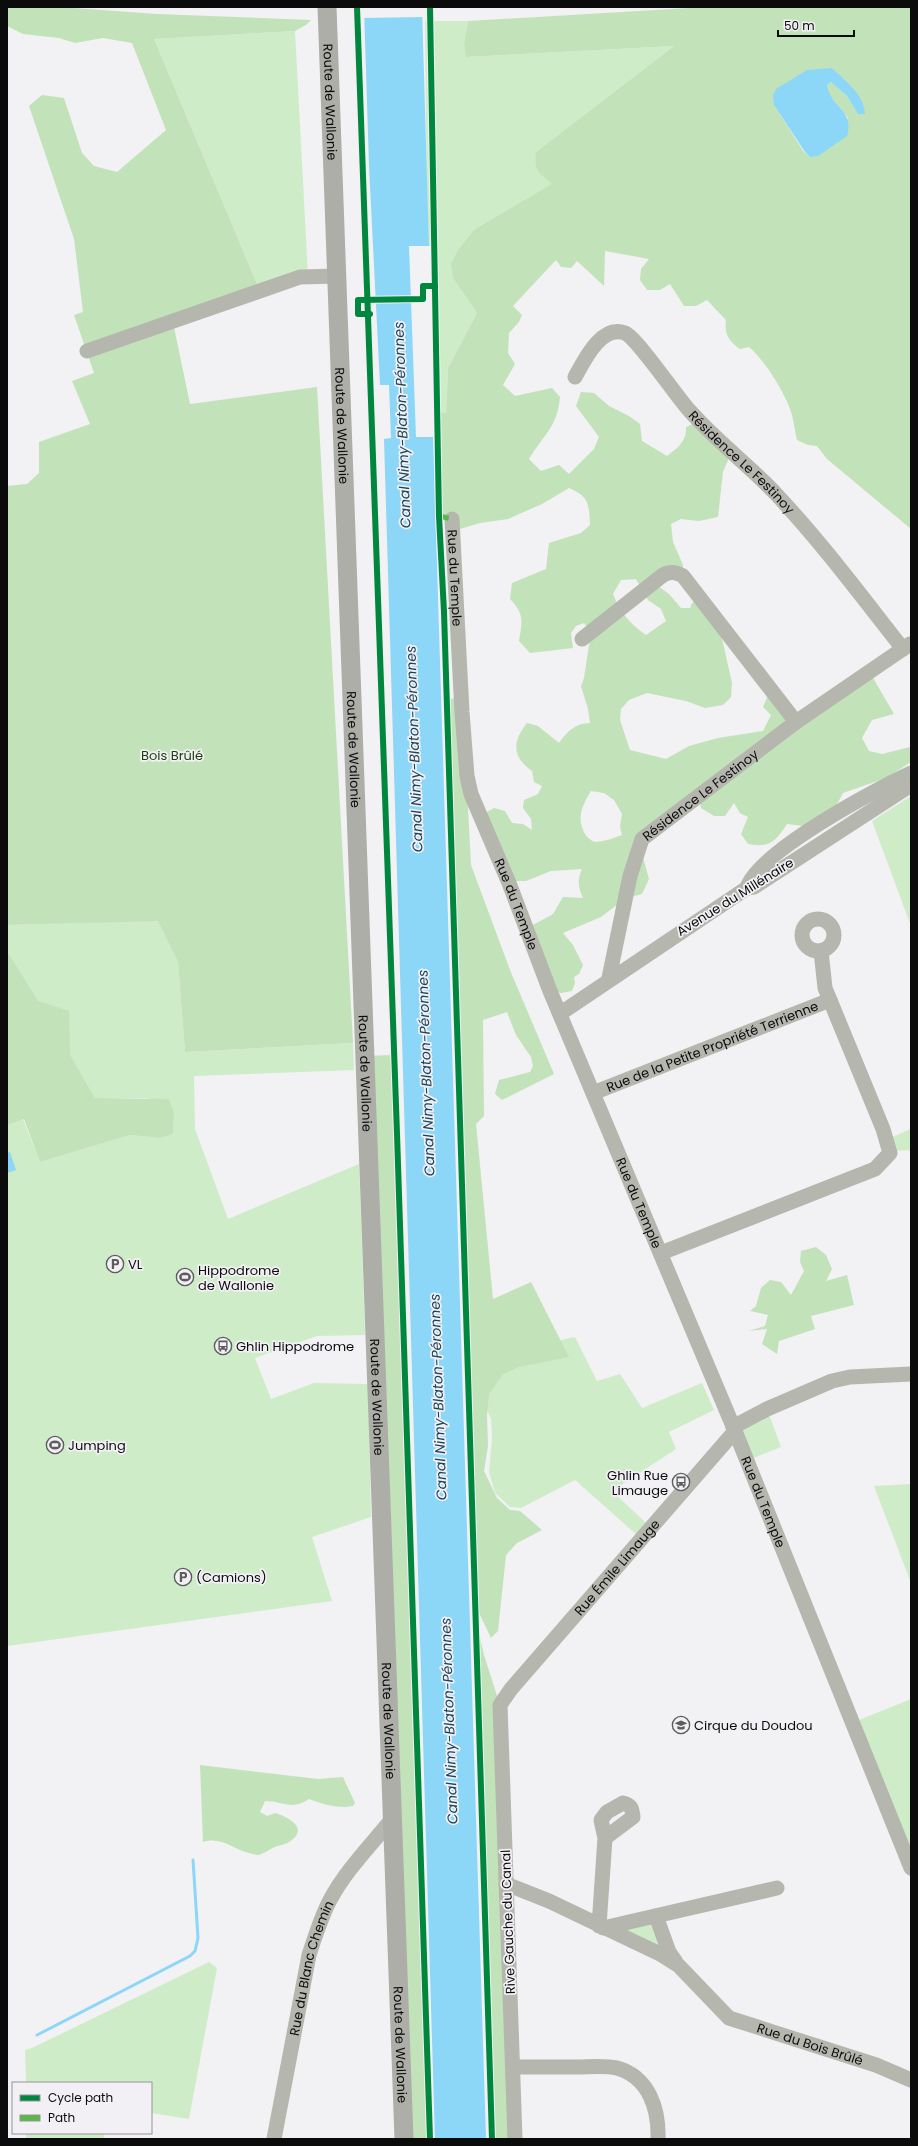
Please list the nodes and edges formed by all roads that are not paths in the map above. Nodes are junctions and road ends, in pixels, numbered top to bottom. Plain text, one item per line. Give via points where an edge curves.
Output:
1 (328, 7) edge
2 (337, 276) junction
3 (87, 351) dead end
4 (575, 377) dead end
5 (452, 519) dead end
6 (582, 639) dead end
7 (907, 647) edge
8 (796, 722) junction
9 (911, 773) edge
10 (911, 785) edge
11 (747, 888) junction
12 (821, 951) dead end
13 (609, 978) junction
14 (830, 1000) junction
15 (561, 1013) junction
16 (593, 1093) junction
17 (661, 1253) junction
18 (911, 1374) edge
19 (734, 1429) junction
20 (500, 1705) joint
21 (392, 1819) junction
22 (605, 1838) dead end
23 (911, 1868) edge
24 (506, 1884) junction
25 (777, 1888) dead end
26 (656, 1916) junction
27 (601, 1927) junction
28 (678, 1966) junction
29 (513, 2067) junction
30 (911, 2080) edge
31 (274, 2139) edge
32 (404, 2139) edge
33 (515, 2139) edge
34 (658, 2139) edge

1 - 2 main road, Route de Wallonie
2 - 3 street via 300,276
2 - 21 main road, Route de Wallonie
4 - 7 street, Résidence Le Festinoy via 587,355 600,340 613,332 626,333 639,346 674,393 716,439 775,493 812,534
5 - 15 street, Rue du Temple via 467,776 471,794
6 - 8 street via 663,575 677,573 683,576
7 - 8 street, Résidence Le Festinoy
8 - 13 street, Résidence Le Festinoy via 642,839 630,876
9 - 11 street via 875,790 799,838 760,868 749,880
10 - 11 street, Avenue du Millénaire via 754,887
11 - 13 street, Avenue du Millénaire
12 - 14 street, Rue de la Petite Propriété Terrienne via 822,973
13 - 15 street, Avenue du Millénaire
14 - 16 street, Rue de la Petite Propriété Terrienne
14 - 17 street, Rue de la Petite Propriété Terrienne via 883,1129 890,1153 874,1168
15 - 16 street, Rue du Temple
16 - 17 street, Rue du Temple
17 - 19 street, Rue du Temple
18 - 19 street, Rue Émile Limauge via 850,1377 832,1381 767,1409
19 - 20 street, Rue Émile Limauge
19 - 23 street, Rue du Temple
20 - 24 street, Rive Gauche du Canal
21 - 31 street, Rue du Blanc Chemin via 338,1886 319,1926 309,1955
21 - 32 main road, Route de Wallonie
22 - 27 street
24 - 27 street via 549,1901
24 - 29 street, Rive Gauche du Canal
25 - 26 street
26 - 27 street
26 - 28 street via 669,1952
27 - 28 street via 660,1954
28 - 30 street, Rue du Bois Brûlé via 729,2018 876,2065
29 - 33 street, Rive Gauche du Canal
29 - 34 street via 616,2068 631,2074 645,2086 654,2104

